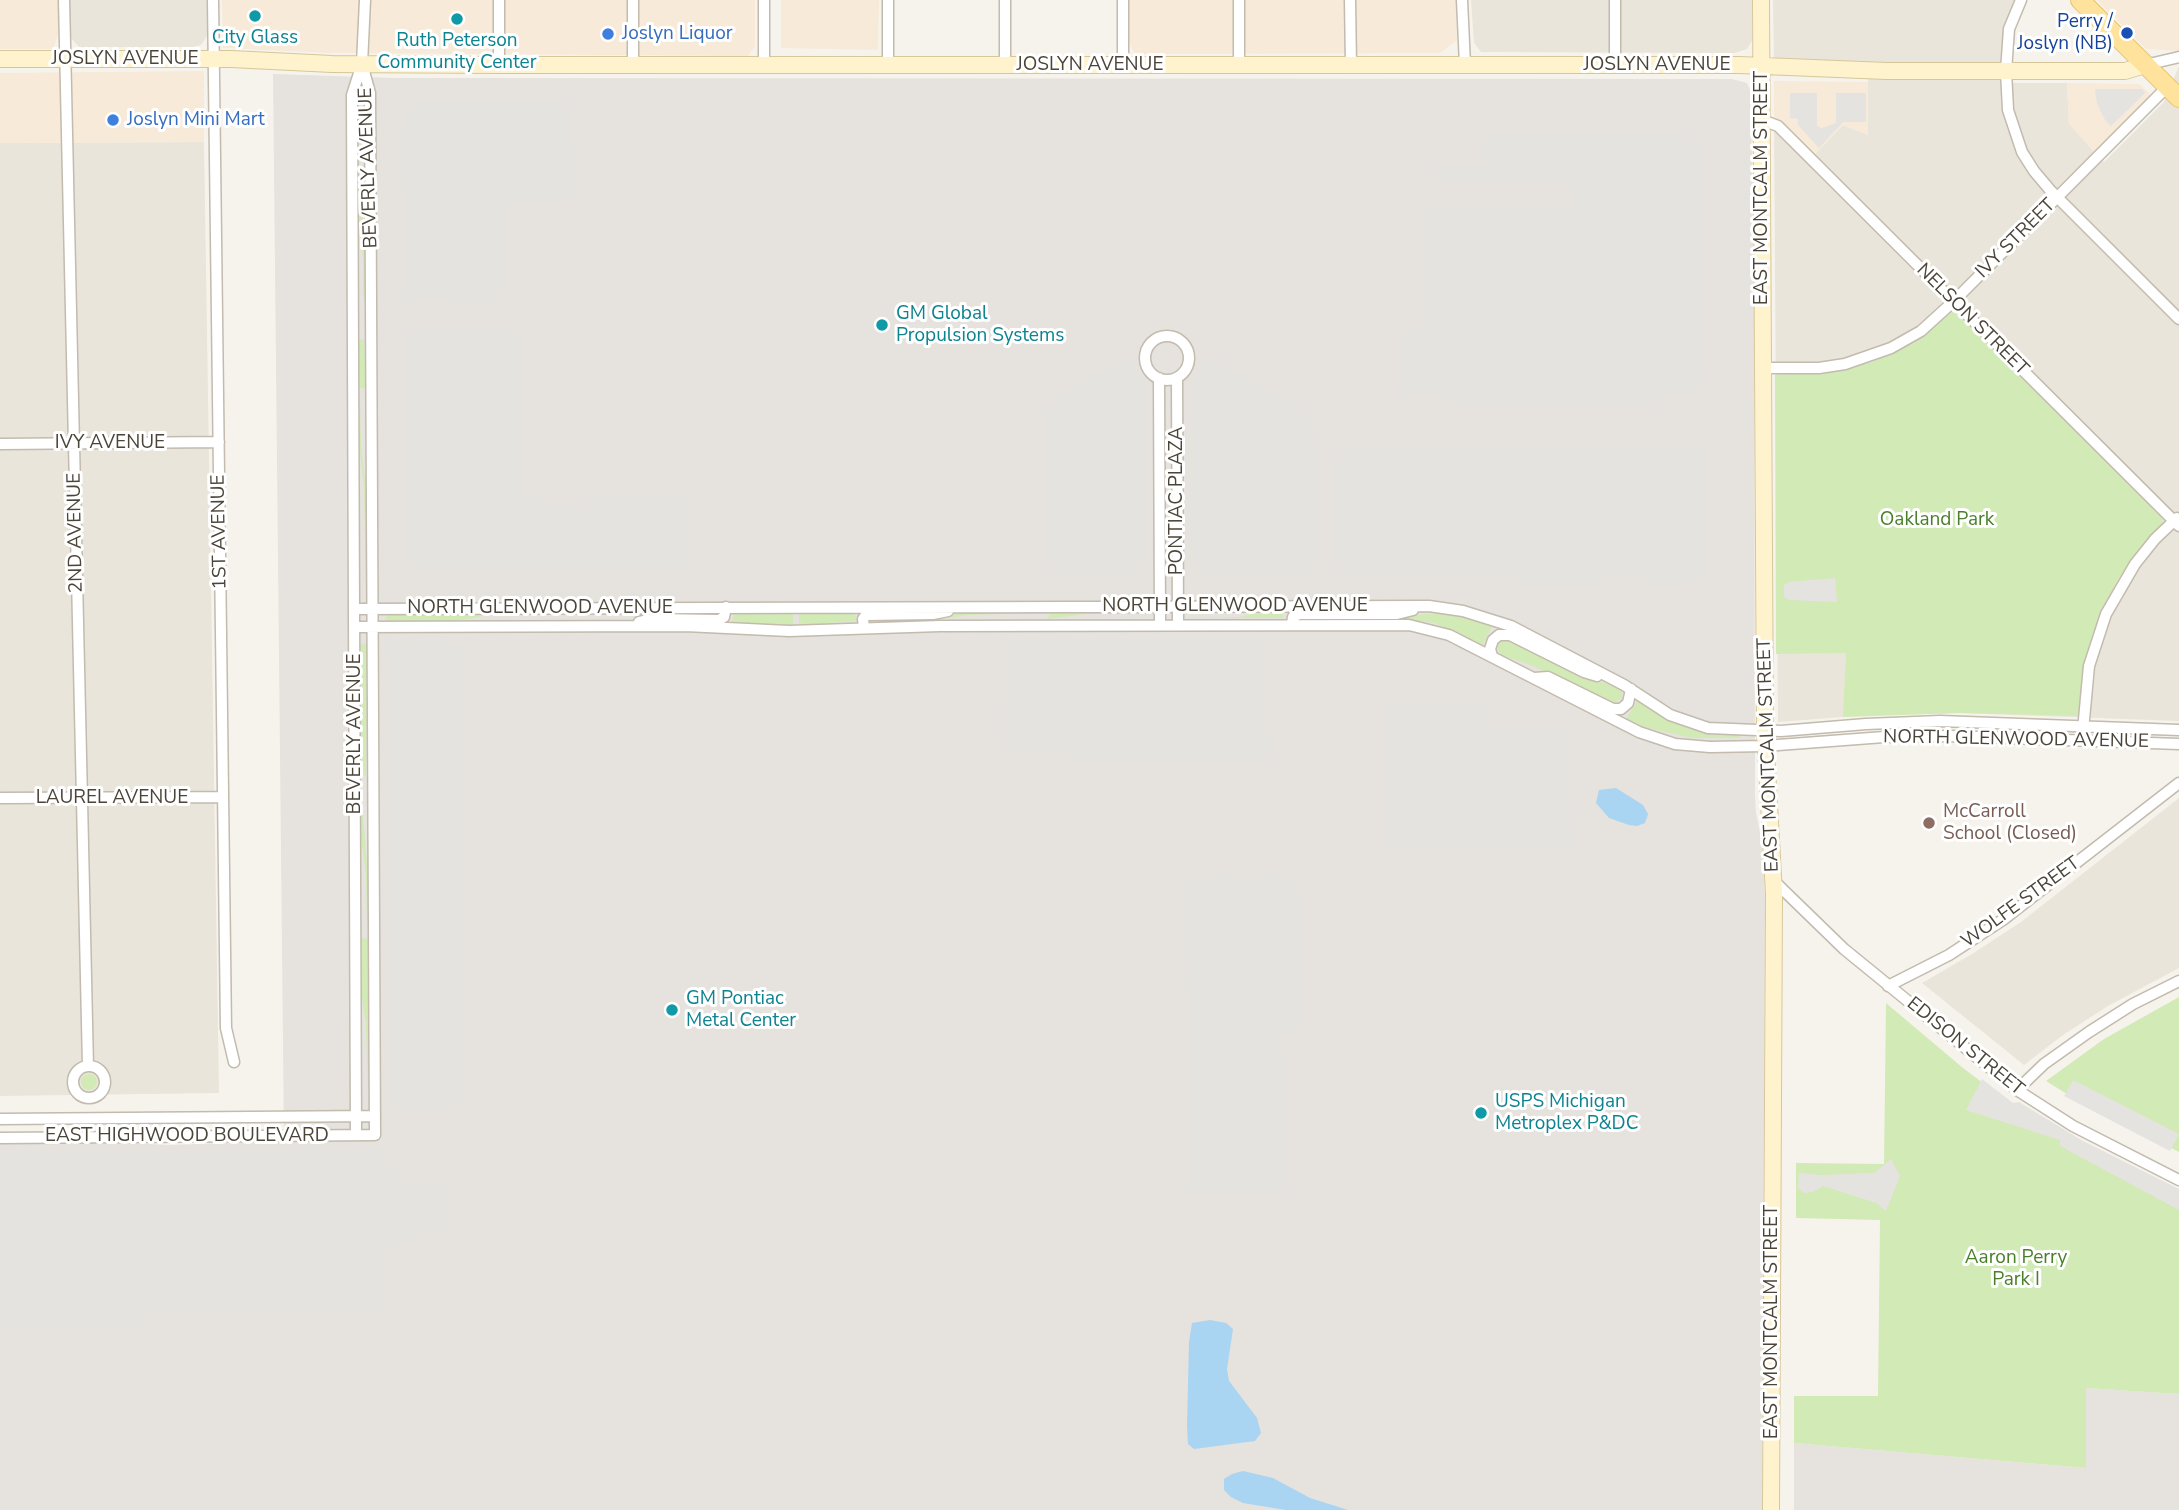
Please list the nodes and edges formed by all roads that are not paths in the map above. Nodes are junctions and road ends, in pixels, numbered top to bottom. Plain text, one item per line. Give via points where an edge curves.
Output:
1 (64, 0) edge
2 (213, 0) edge
3 (365, 0) edge
4 (499, 0) edge
5 (634, 0) edge
6 (764, 0) edge
7 (888, 0) edge
8 (1005, 0) edge
9 (1122, 0) edge
10 (1239, 0) edge
11 (1350, 0) edge
12 (1462, 0) edge
13 (1615, 0) edge
14 (1761, 0) edge
15 (2021, 0) edge
16 (2080, 0) edge
17 (2179, 57) edge
18 (0, 59) edge
19 (65, 59) junction
20 (214, 59) junction
21 (362, 64) junction
22 (499, 65) junction
23 (633, 65) junction
24 (1005, 65) junction
25 (1123, 65) junction
26 (1239, 65) junction
27 (1351, 65) junction
28 (1465, 65) junction
29 (1615, 65) junction
30 (2145, 65) junction
31 (764, 66) junction
32 (888, 66) junction
33 (1761, 67) junction
34 (2006, 71) junction
35 (2173, 93) edge
36 (1762, 120) junction
37 (2057, 197) junction
38 (1954, 301) junction
39 (2179, 319) edge
40 (1763, 368) junction
41 (1177, 378) junction
42 (1159, 379) junction
43 (219, 442) junction
44 (74, 443) junction
45 (0, 444) edge
46 (2177, 521) edge
47 (1160, 606) junction
48 (1177, 606) junction
49 (1429, 606) junction
50 (726, 607) junction
51 (967, 607) junction
52 (1040, 607) junction
53 (354, 609) junction
54 (373, 609) junction
55 (1292, 624) junction
56 (1160, 625) junction
57 (1178, 625) junction
58 (619, 626) junction
59 (940, 626) junction
60 (354, 627) junction
61 (373, 627) junction
62 (864, 628) junction
63 (1492, 656) junction
64 (1532, 678) junction
65 (1617, 681) junction
66 (1631, 689) junction
67 (2083, 726) junction
68 (2179, 730) edge
69 (1765, 738) junction
70 (2082, 740) junction
71 (2179, 744) edge
72 (2179, 783) edge
73 (223, 797) junction
74 (0, 798) edge
75 (82, 798) junction
76 (1774, 881) junction
77 (2179, 981) edge
78 (1888, 986) junction
79 (234, 1062) dead end
80 (88, 1066) dead end
81 (2017, 1090) junction
82 (356, 1116) junction
83 (375, 1116) junction
84 (0, 1119) edge
85 (356, 1135) junction
86 (375, 1135) joint
87 (0, 1138) edge
88 (2179, 1180) edge
89 (1771, 1510) edge

1 - 19 street, 2ND AVENUE
2 - 20 street, 1ST AVENUE
3 - 21 street
4 - 22 street
5 - 23 street
6 - 31 street
7 - 32 street
8 - 24 street
9 - 25 street
10 - 26 street
11 - 27 street
12 - 28 street
13 - 29 street
14 - 33 main road, EAST MONTCALM STREET
15 - 34 street via 2009,29
16 - 30 main road
17 - 30 street, JOSLYN AVENUE
18 - 19 main road, JOSLYN AVENUE
19 - 20 main road, JOSLYN AVENUE
19 - 44 street, 2ND AVENUE
20 - 21 main road, JOSLYN AVENUE
20 - 43 street, 1ST AVENUE
21 - 22 main road, JOSLYN AVENUE
21 - 53 street, BEVERLY AVENUE via 352,95
21 - 54 street, BEVERLY AVENUE via 370,93
22 - 23 main road, JOSLYN AVENUE
23 - 31 main road, JOSLYN AVENUE
24 - 25 main road, JOSLYN AVENUE
24 - 32 main road, JOSLYN AVENUE
25 - 26 main road, JOSLYN AVENUE
26 - 27 main road, JOSLYN AVENUE
27 - 28 main road, JOSLYN AVENUE
28 - 29 main road, JOSLYN AVENUE
29 - 33 main road, JOSLYN AVENUE
30 - 34 main road, JOSLYN AVENUE via 2125,71
30 - 35 main road
31 - 32 main road, JOSLYN AVENUE
33 - 34 main road, JOSLYN AVENUE
33 - 36 main road, EAST MONTCALM STREET
34 - 37 street via 2008,110 2017,142
35 - 37 street, IVY STREET
36 - 38 street, NELSON STREET via 1778,126
36 - 40 main road, EAST MONTCALM STREET
37 - 38 street, IVY STREET
37 - 39 street
38 - 40 street, IVY STREET via 1914,335 1867,358 1825,367
38 - 46 street, NELSON STREET
40 - 69 main road, EAST MONTCALM STREET
41 - 42 street
41 - 42 street via 1188,366 1189,354 1180,339 1168,335 1156,338 1146,352 1146,366
41 - 48 street, PONTIAC PLAZA
42 - 47 street, PONTIAC PLAZA
43 - 44 street, IVY AVENUE
43 - 73 street, 1ST AVENUE
44 - 45 street, IVY AVENUE
44 - 75 street, 2ND AVENUE
46 - 67 street via 2135,564 2106,614 2090,666
47 - 48 street, NORTH GLENWOOD AVENUE
47 - 52 street, NORTH GLENWOOD AVENUE
47 - 56 street, PONTIAC PLAZA
48 - 49 street, NORTH GLENWOOD AVENUE
48 - 57 street, PONTIAC PLAZA
49 - 55 street, NORTH GLENWOOD AVENUE via 1398,614 1299,614
49 - 65 street, NORTH GLENWOOD AVENUE via 1496,620
50 - 51 street, NORTH GLENWOOD AVENUE
50 - 54 street, NORTH GLENWOOD AVENUE
50 - 58 street, NORTH GLENWOOD AVENUE via 719,620 652,618
51 - 52 street, NORTH GLENWOOD AVENUE
51 - 62 street, NORTH GLENWOOD AVENUE via 933,614 866,615
52 - 59 street, NORTH GLENWOOD AVENUE via 1040,615 1033,619 972,618
53 - 54 street, NORTH GLENWOOD AVENUE
53 - 60 street, BEVERLY AVENUE
54 - 61 street, BEVERLY AVENUE
55 - 57 street, NORTH GLENWOOD AVENUE
55 - 63 street, NORTH GLENWOOD AVENUE via 1419,626
56 - 57 street, NORTH GLENWOOD AVENUE
56 - 59 street, NORTH GLENWOOD AVENUE
58 - 61 street, NORTH GLENWOOD AVENUE
58 - 62 street, NORTH GLENWOOD AVENUE via 789,631
59 - 62 street, NORTH GLENWOOD AVENUE
60 - 61 street, NORTH GLENWOOD AVENUE
60 - 82 street, BEVERLY AVENUE
61 - 83 street, BEVERLY AVENUE
63 - 64 street, NORTH GLENWOOD AVENUE
63 - 65 street, NORTH GLENWOOD AVENUE via 1495,637 1510,635 1584,672
64 - 66 street, NORTH GLENWOOD AVENUE via 1548,677 1613,709 1628,704
64 - 69 street, NORTH GLENWOOD AVENUE via 1660,740 1701,747
65 - 66 street, NORTH GLENWOOD AVENUE
66 - 69 street, NORTH GLENWOOD AVENUE via 1688,723
67 - 68 street, NORTH GLENWOOD AVENUE
67 - 69 street, NORTH GLENWOOD AVENUE via 1940,721
67 - 70 street
69 - 70 street, NORTH GLENWOOD AVENUE
69 - 76 main road, EAST MONTCALM STREET
70 - 71 street, NORTH GLENWOOD AVENUE
72 - 78 street, WOLFE STREET via 2004,919 1949,955
73 - 75 street, LAUREL AVENUE
73 - 79 street, 1ST AVENUE via 226,1028
74 - 75 street, LAUREL AVENUE
75 - 80 street, 2ND AVENUE
76 - 78 street, EDISON STREET
76 - 89 main road, EAST MONTCALM STREET
77 - 81 street via 2089,1032
78 - 81 street, EDISON STREET
81 - 88 street, EDISON STREET via 2073,1126
82 - 83 street, EAST HIGHWOOD BOULEVARD
82 - 84 street, EAST HIGHWOOD BOULEVARD
82 - 85 street, BEVERLY AVENUE
83 - 86 street, BEVERLY AVENUE
85 - 86 street, EAST HIGHWOOD BOULEVARD
85 - 87 street, EAST HIGHWOOD BOULEVARD

